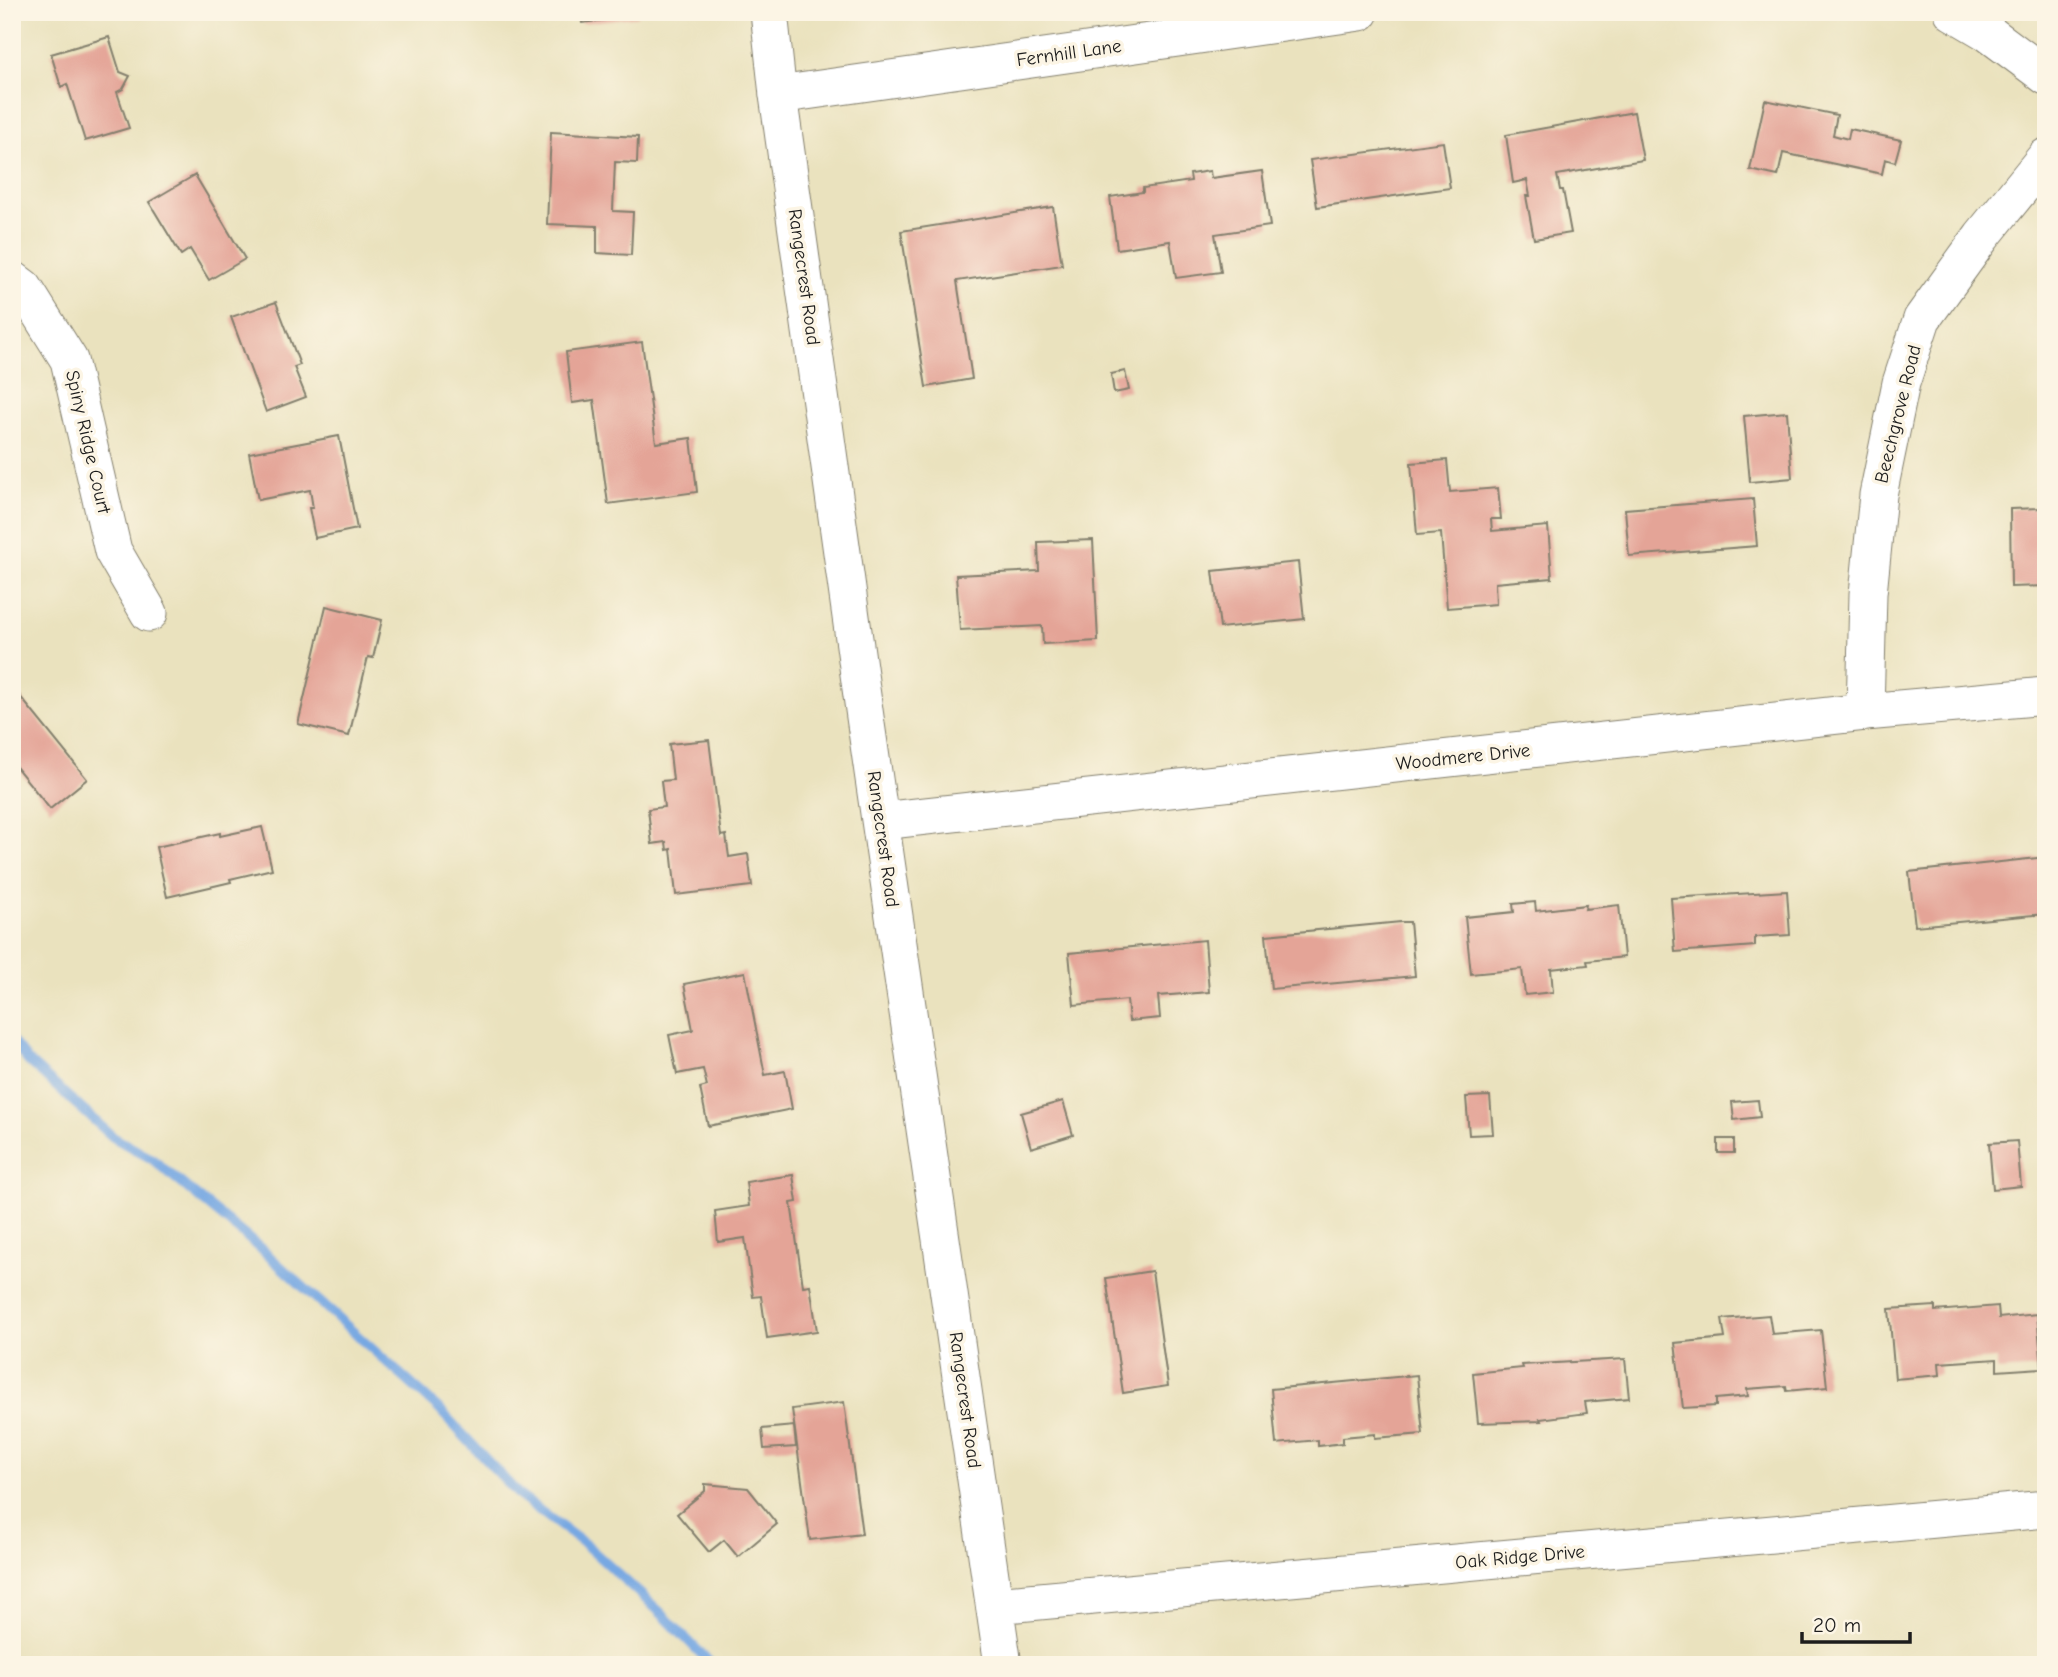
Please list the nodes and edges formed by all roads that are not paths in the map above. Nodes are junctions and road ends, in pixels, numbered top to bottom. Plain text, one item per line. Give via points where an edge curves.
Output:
1 (769, 12) edge
2 (1360, 12) edge
3 (1953, 12) edge
4 (2046, 76) edge
5 (778, 95) junction
6 (2046, 157) edge
7 (12, 279) edge
8 (149, 613) dead end
9 (2046, 696) edge
10 (1865, 712) junction
11 (881, 821) junction
12 (2046, 1509) edge
13 (995, 1605) junction
14 (1003, 1665) edge

1 - 5 street, Rangecrest Road
2 - 5 street, Fernhill Lane
3 - 4 street
5 - 11 street, Rangecrest Road
6 - 10 street, Beechgrove Road via 1923,319 1901,383 1878,495 1868,594
7 - 8 street, Spiny Ridge Court via 24,288 69,360 113,551
9 - 10 street, Woodmere Drive
10 - 11 street, Woodmere Drive
11 - 13 street, Rangecrest Road
12 - 13 street, Oak Ridge Drive
13 - 14 street, Rangecrest Road

